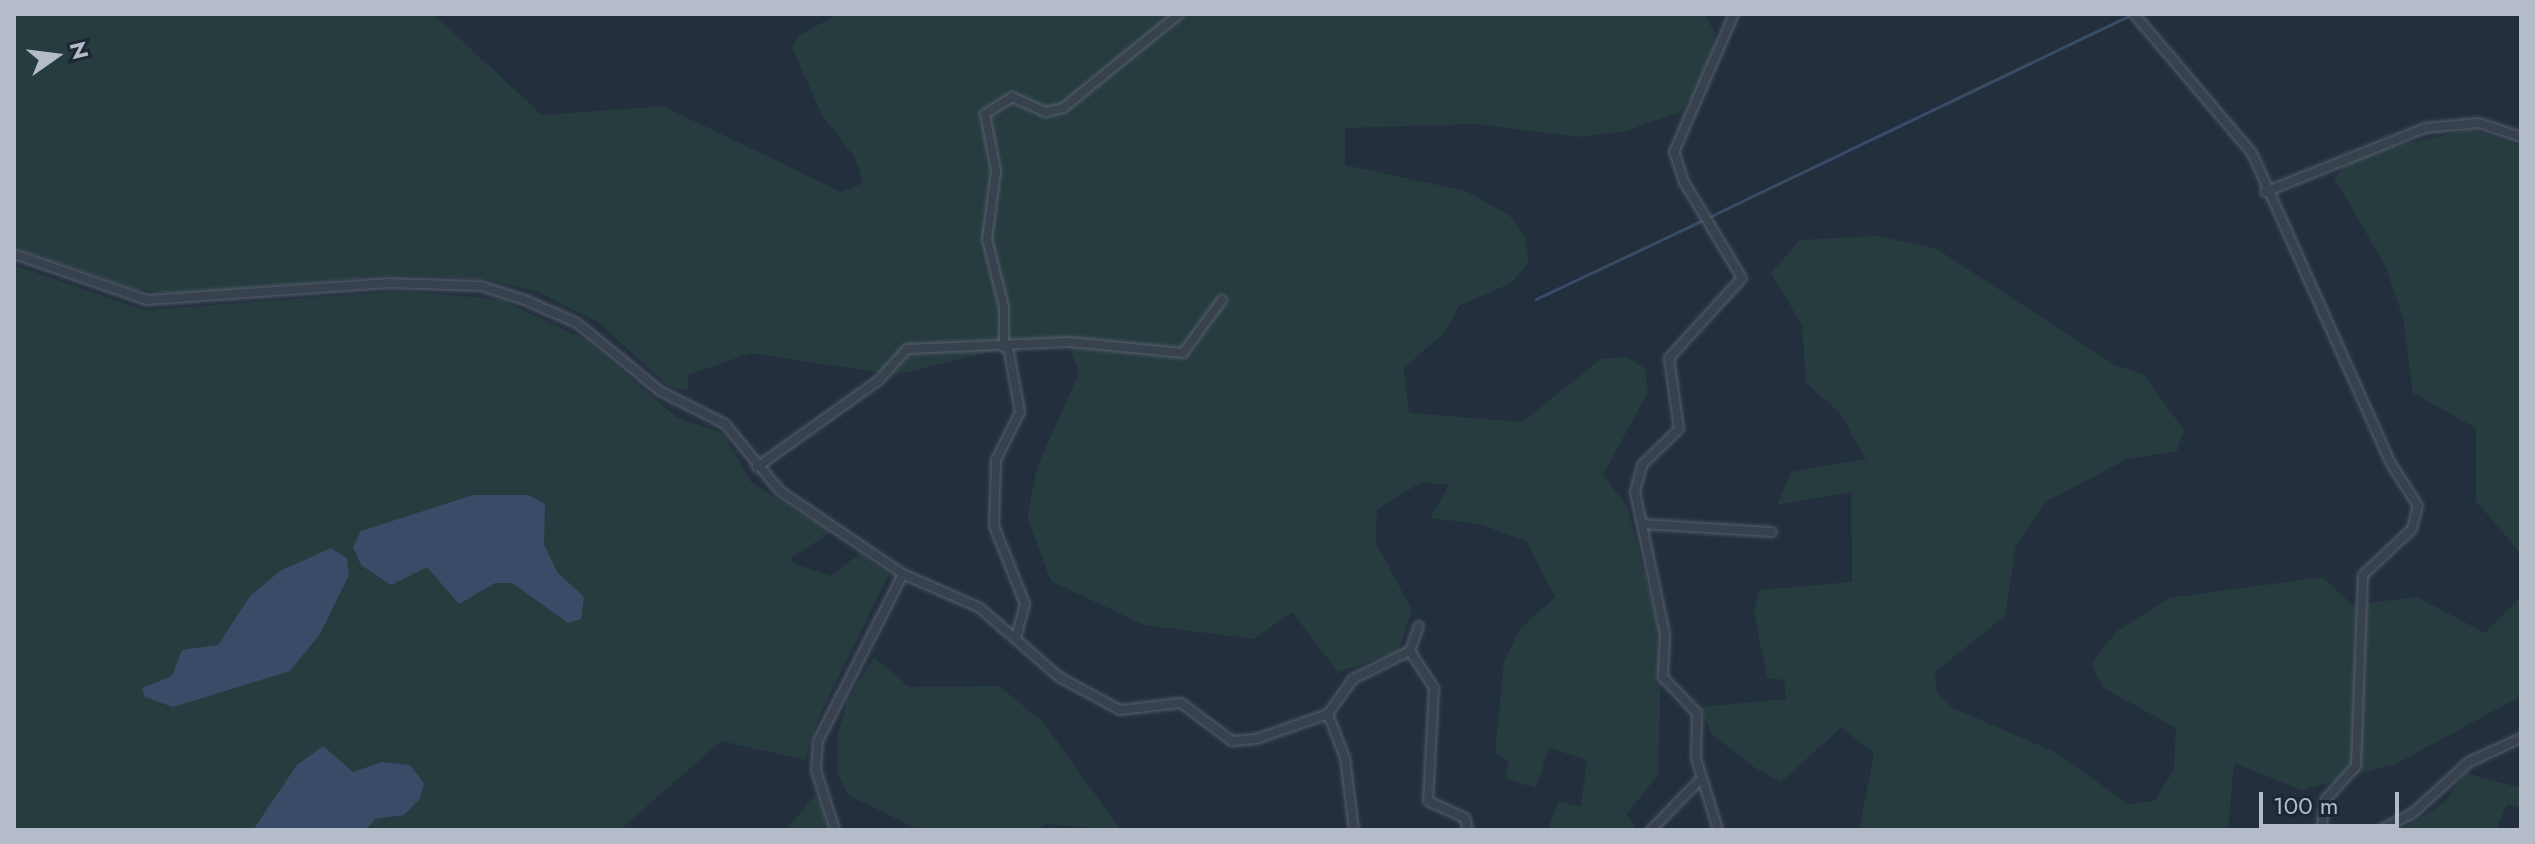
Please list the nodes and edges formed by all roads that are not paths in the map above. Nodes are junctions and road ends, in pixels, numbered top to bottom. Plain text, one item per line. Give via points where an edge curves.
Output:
1 (1179, 14) edge
2 (1734, 14) edge
3 (2134, 14) edge
4 (2521, 137) edge
5 (2265, 192) junction
6 (14, 254) edge
7 (1222, 300) dead end
8 (1006, 347) junction
9 (757, 467) junction
10 (1642, 524) junction
11 (1772, 532) dead end
12 (903, 574) junction
13 (1419, 626) dead end
14 (1017, 634) junction
15 (1410, 651) junction
16 (1328, 714) junction
17 (2521, 738) edge
18 (1701, 779) junction
19 (835, 830) edge
20 (1354, 830) edge
21 (1468, 830) edge
22 (1651, 830) edge
23 (1718, 830) edge
24 (2321, 830) edge
25 (2380, 830) edge

1 - 8 street via 1063,108 1046,112 1012,97 985,114 996,171 987,239 1004,307
2 - 10 street via 1674,152 1684,182 1742,278 1669,358 1679,429 1637,478
3 - 5 street via 2252,153
4 - 5 street via 2479,123 2425,128
5 - 24 street via 2315,282 2420,519 2363,575 2356,766 2326,799
6 - 9 street via 129,296 175,302 376,283 481,286 597,337 660,391 729,427
7 - 8 street via 1183,353 1069,342
8 - 9 street via 916,347 896,354 879,380
8 - 14 street via 1020,412 996,460 994,526 1025,604
9 - 12 street via 780,491
10 - 11 street
10 - 18 street via 1665,634 1663,677 1694,704
12 - 14 street via 971,602
12 - 19 street via 818,741 816,770
13 - 15 street
14 - 16 street via 1085,694 1125,711 1181,703 1232,741
15 - 16 street via 1353,679
15 - 21 street via 1434,688 1428,801 1465,818
16 - 20 street via 1345,758
17 - 25 street via 2469,762 2431,799
18 - 22 street
18 - 23 street

